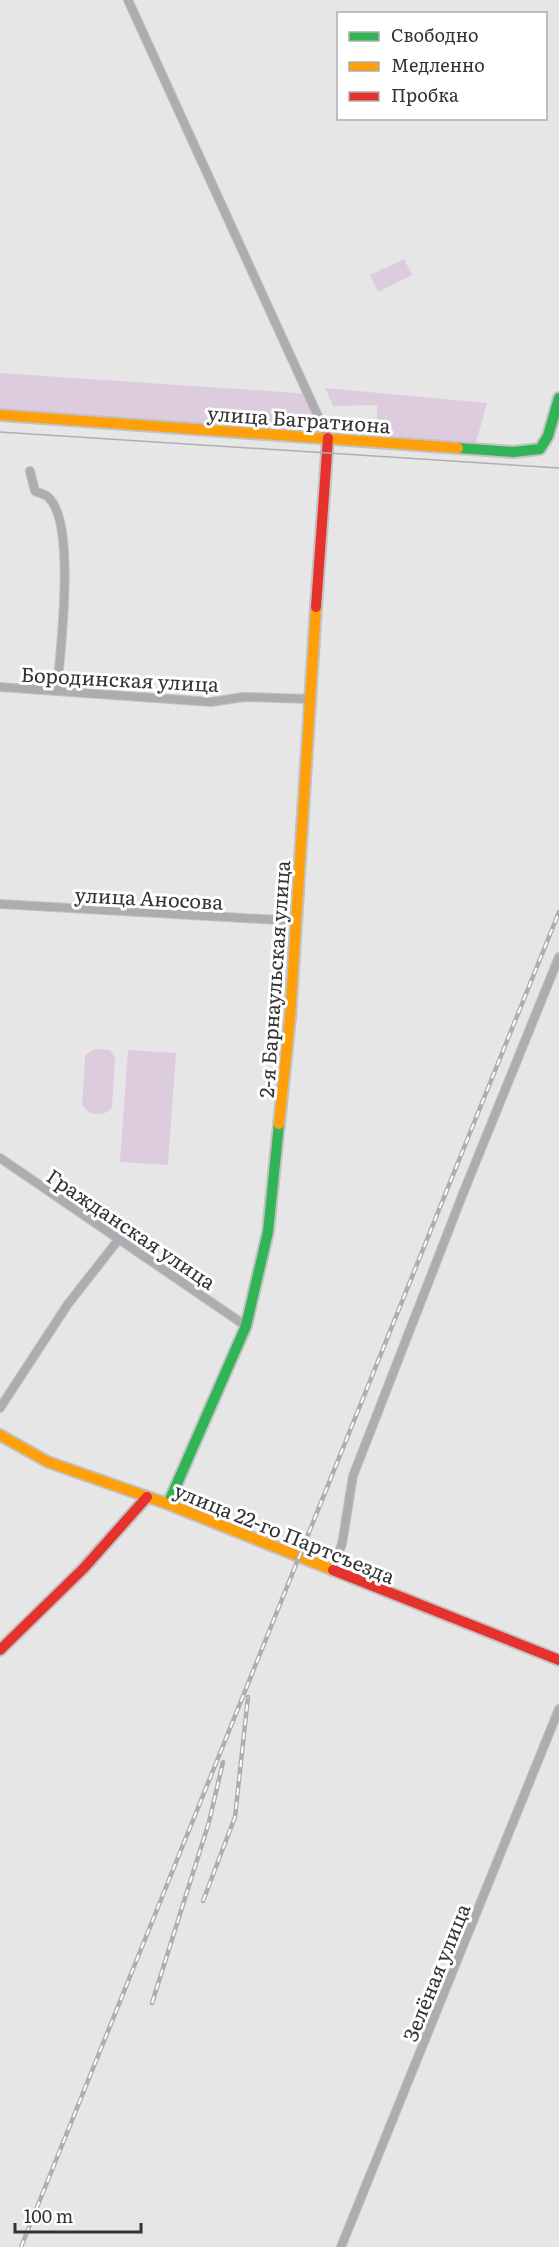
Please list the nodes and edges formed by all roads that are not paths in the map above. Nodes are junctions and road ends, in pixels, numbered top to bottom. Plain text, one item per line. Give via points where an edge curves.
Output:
1 (128, 0) edge
2 (559, 398) edge
3 (0, 415) edge
4 (328, 438) junction
5 (30, 471) dead end
6 (0, 687) edge
7 (57, 691) junction
8 (309, 699) junction
9 (0, 904) edge
10 (297, 921) junction
11 (559, 957) edge
12 (0, 1158) edge
13 (118, 1239) junction
14 (246, 1326) junction
15 (0, 1408) edge
16 (0, 1435) edge
17 (147, 1497) junction
18 (168, 1504) junction
19 (332, 1570) junction
20 (0, 1650) edge
21 (559, 1660) edge
22 (559, 1709) edge
23 (341, 2247) edge

1 - 4 street
2 - 4 street, улица Багратиона via 545,443 533,452 488,452
3 - 4 street, улица Багратиона
4 - 8 street, 2-я Барнаульская улица
5 - 7 street via 35,491 48,496 53,503 66,546
6 - 7 street, Бородинская улица
7 - 8 street, Бородинская улица via 211,702 244,697
8 - 10 street, 2-я Барнаульская улица
9 - 10 street, улица Аносова
10 - 14 street, 2-я Барнаульская улица via 268,1232
11 - 19 street via 353,1476 342,1544
12 - 13 street, Гражданская улица
13 - 14 street, Гражданская улица
13 - 15 street
14 - 18 street, 2-я Барнаульская улица
16 - 17 street, улица 22-го Партсъезда via 48,1462
17 - 18 street, улица 22-го Партсъезда
17 - 20 street via 84,1568
18 - 19 street, улица 22-го Партсъезда
19 - 21 street, улица 22-го Партсъезда
22 - 23 street, Зелёная улица

